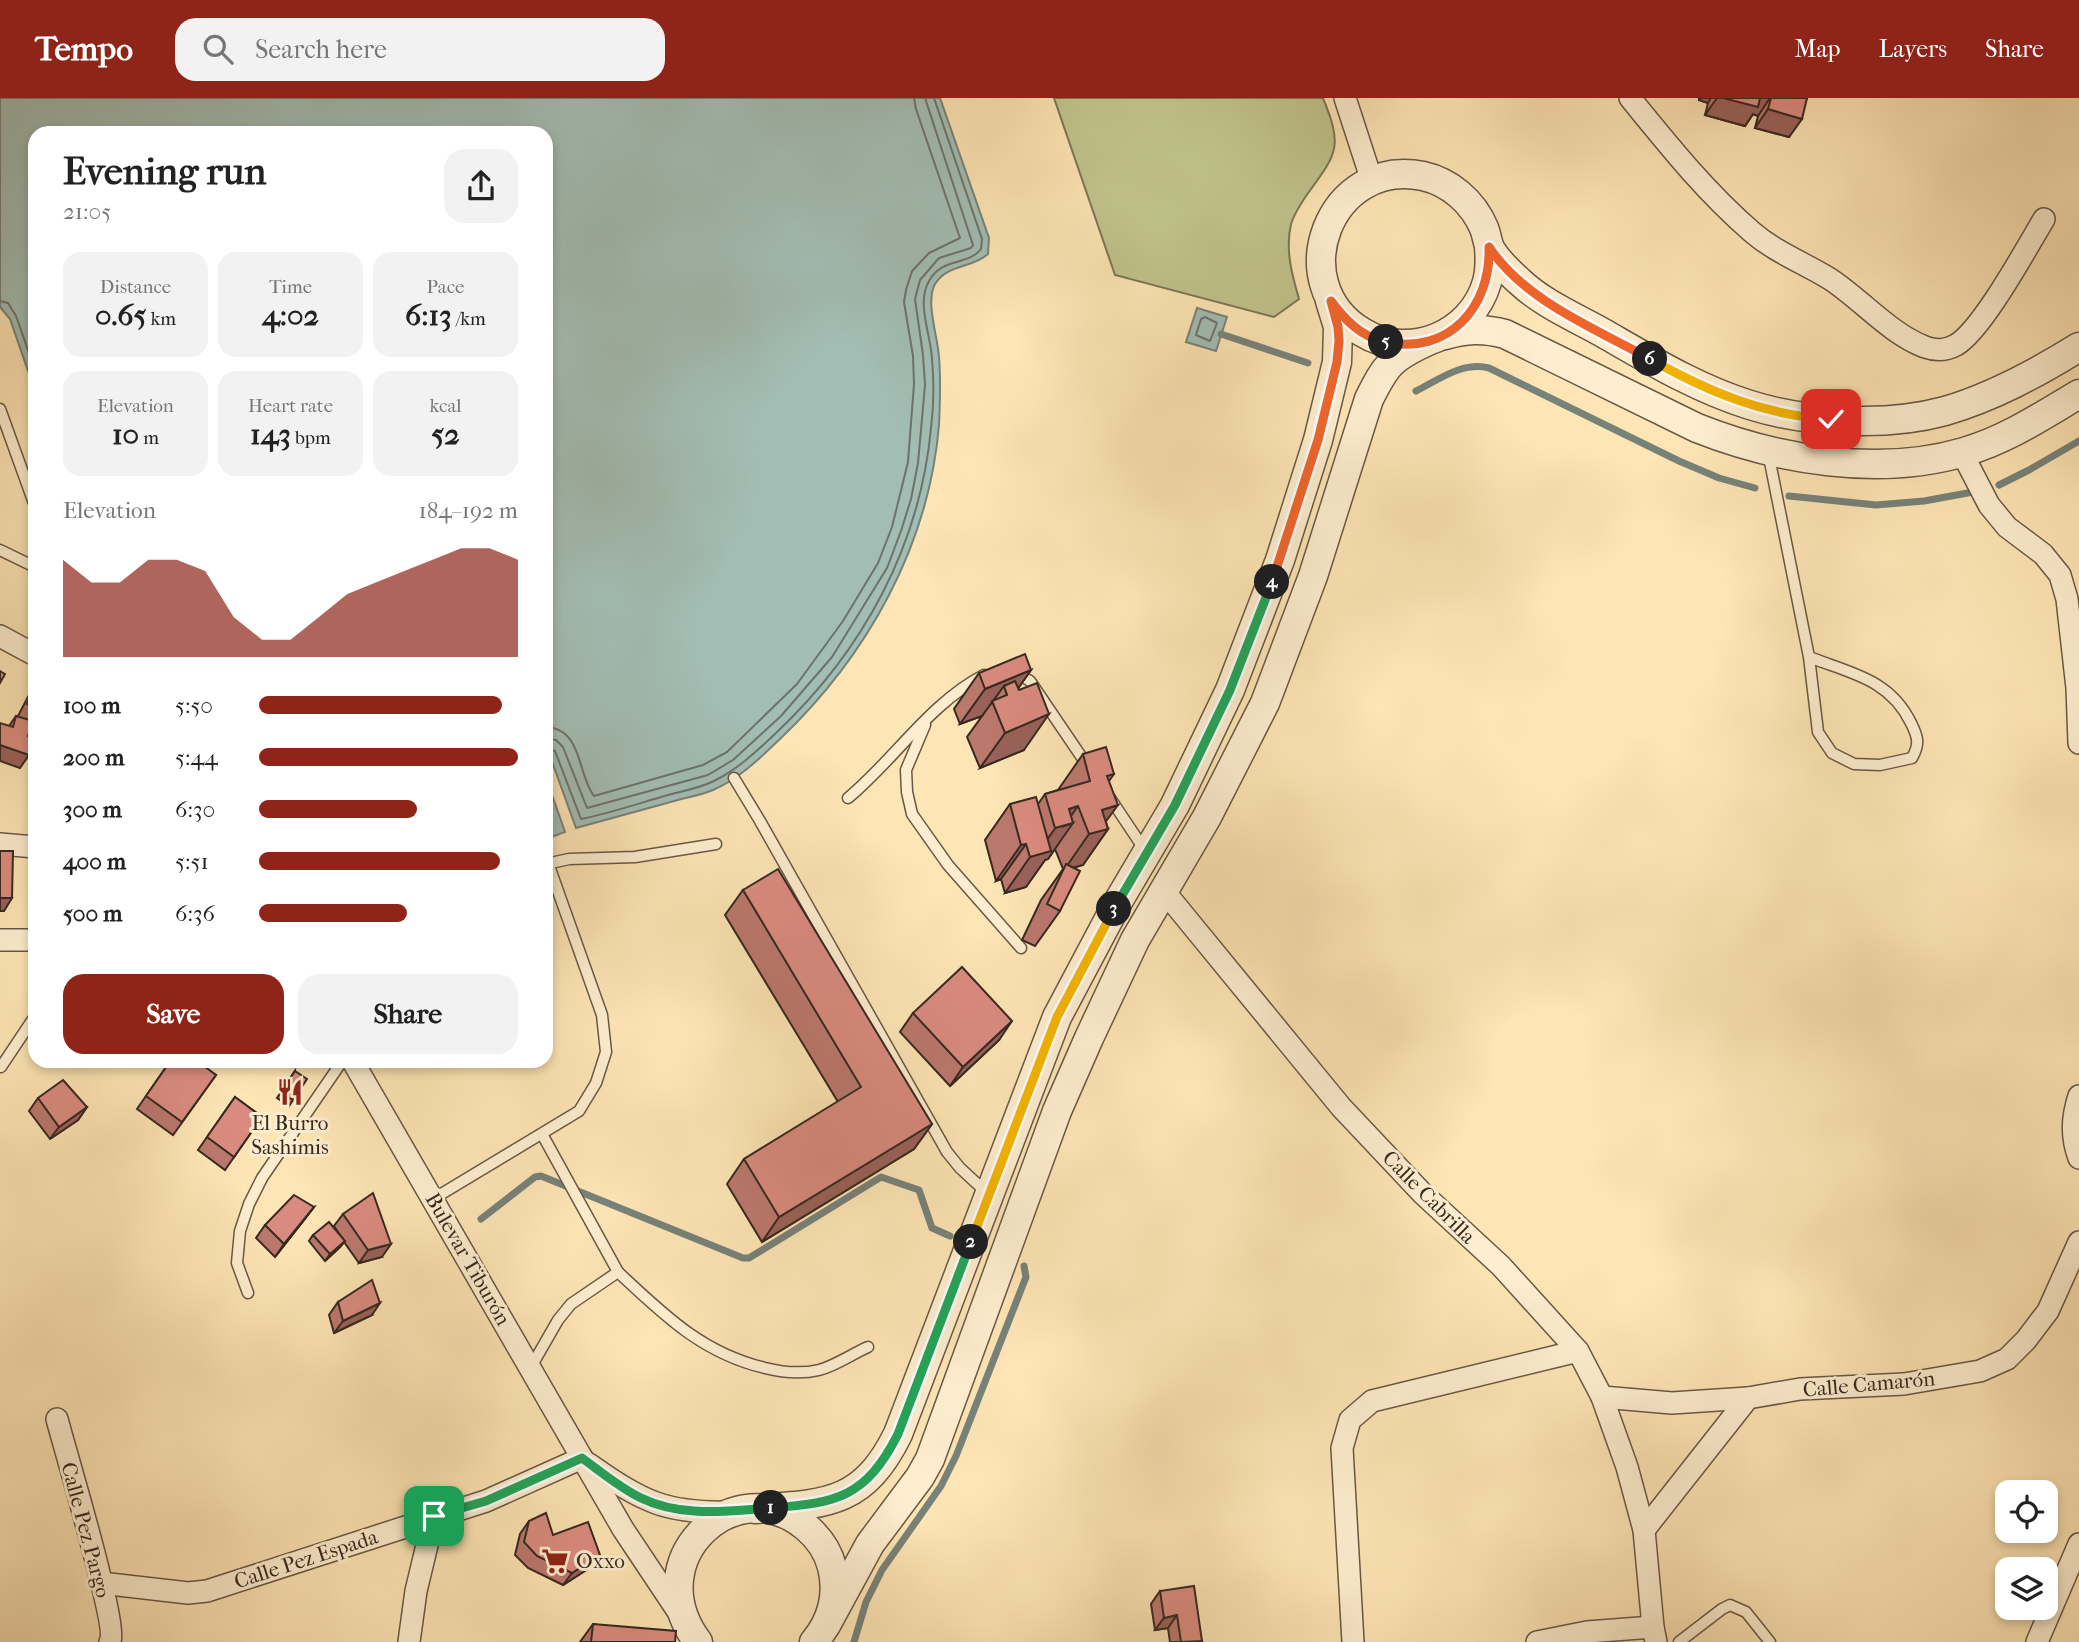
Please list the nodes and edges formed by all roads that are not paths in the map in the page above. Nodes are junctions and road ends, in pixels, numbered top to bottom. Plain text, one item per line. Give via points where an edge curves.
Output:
1 (1345, 98) edge
2 (1630, 98) edge
3 (1372, 181) junction
4 (2044, 219) dead end
5 (1489, 247) junction
6 (1331, 301) junction
7 (1434, 339) junction
8 (2079, 347) edge
9 (2079, 394) edge
10 (0, 409) edge
11 (1768, 452) junction
12 (1962, 453) junction
13 (28, 487) edge
14 (0, 550) edge
15 (28, 564) edge
16 (0, 636) edge
17 (28, 651) edge
18 (1809, 657) junction
19 (928, 720) junction
20 (2079, 743) edge
21 (1093, 773) edge
22 (734, 778) dead end
23 (1100, 785) edge
24 (848, 798) dead end
25 (0, 844) edge
26 (716, 844) dead end
27 (28, 846) edge
28 (1148, 854) junction
29 (553, 863) edge
30 (553, 881) edge
31 (1164, 891) junction
32 (0, 940) edge
33 (28, 940) edge
34 (1021, 948) dead end
35 (28, 1026) edge
36 (1, 1067) edge
37 (338, 1068) edge
38 (357, 1068) edge
39 (2079, 1096) edge
40 (542, 1135) junction
41 (2079, 1158) edge
42 (989, 1194) junction
43 (433, 1199) junction
44 (2079, 1242) edge
45 (618, 1272) junction
46 (248, 1293) dead end
47 (868, 1347) dead end
48 (1578, 1351) junction
49 (531, 1367) junction
50 (1602, 1397) junction
51 (1748, 1398) junction
52 (57, 1419) dead end
53 (582, 1458) junction
54 (746, 1510) junction
55 (434, 1516) junction
56 (1644, 1530) junction
57 (2079, 1544) edge
58 (101, 1583) junction
59 (692, 1632) edge
60 (820, 1634) edge
61 (1655, 1634) edge
62 (110, 1642) edge
63 (409, 1642) edge
64 (1353, 1642) edge
65 (1537, 1642) edge
66 (1679, 1642) edge
67 (1770, 1642) edge
68 (2037, 1642) edge

1 - 3 street
2 - 4 street via 1694,177 1754,234 1830,279 1899,333 1938,351 1955,346 1974,331
3 - 5 street via 1405,174 1439,181 1467,201 1481,222
3 - 6 street via 1346,198 1325,232 1321,271
5 - 7 street via 1480,299 1458,326
5 - 8 street via 1534,294 1684,378 1748,405 1807,418 1861,422 1942,411 2011,385
6 - 7 street via 1351,325 1378,340 1402,344
6 - 28 street via 1338,327 1337,362 1280,560 1230,690
7 - 11 street via 1472,329 1505,334 1697,428
7 - 31 street via 1399,354 1382,373 1369,399 1313,576 1265,703
9 - 12 street via 2004,437
10 - 13 lane
11 - 12 street via 1865,463
11 - 18 lane
12 - 20 street via 1989,505 2060,575 2070,624
14 - 15 lane
16 - 17 street
18 - 18 lane via 1818,732 1832,753 1854,764 1880,765 1912,758 1918,738 1893,695 1877,683
19 - 21 lane via 947,700 982,676 1012,670 1030,681
19 - 24 lane
19 - 34 lane via 906,770 912,814 948,865
22 - 42 lane via 947,1152
23 - 28 lane
25 - 27 street
26 - 29 lane via 635,857
28 - 42 street via 1057,1017
30 - 40 lane via 602,1016 606,1052 596,1083 579,1111
31 - 48 street, Calle Cabrilla via 1341,1107 1423,1194 1501,1266
31 - 60 street via 1135,940 1058,1111 930,1459 870,1544
32 - 33 street
35 - 36 lane
37 - 46 lane via 248,1204 237,1263
38 - 43 street, Bulevar Tiburón
39 - 41 street via 2072,1120
40 - 43 lane
40 - 45 lane
42 - 54 street via 884,1461 858,1488 832,1500
43 - 49 street, Bulevar Tiburón
44 - 51 street, Calle Camarón via 2048,1311 2007,1359 1980,1371 1904,1384 1800,1389
45 - 47 lane via 670,1320 707,1347 742,1363 782,1372 819,1370
45 - 49 lane via 571,1304
48 - 50 street, Calle Cabrilla
48 - 64 street via 1372,1401 1350,1420 1342,1448
49 - 53 street, Bulevar Tiburón
50 - 51 street, Calle Camarón via 1672,1403
50 - 56 street, Calle Cabrilla
51 - 56 street
52 - 58 street, Calle Pez Pargo
53 - 54 street, Bulevar Tiburón via 643,1500 693,1512
53 - 55 street, Calle Pez Espada via 486,1501
53 - 59 street, Bulevar Tiburón
54 - 59 street via 723,1516 704,1530 682,1562 678,1592
54 - 60 street via 791,1517 820,1541 835,1588 831,1614
55 - 58 street, Calle Pez Espada via 207,1591
55 - 63 street
56 - 61 street, Calle Cabrilla
57 - 68 street
58 - 62 street, Calle Pez Pargo
61 - 65 street via 1587,1632
66 - 67 lane via 1730,1605 1746,1612

